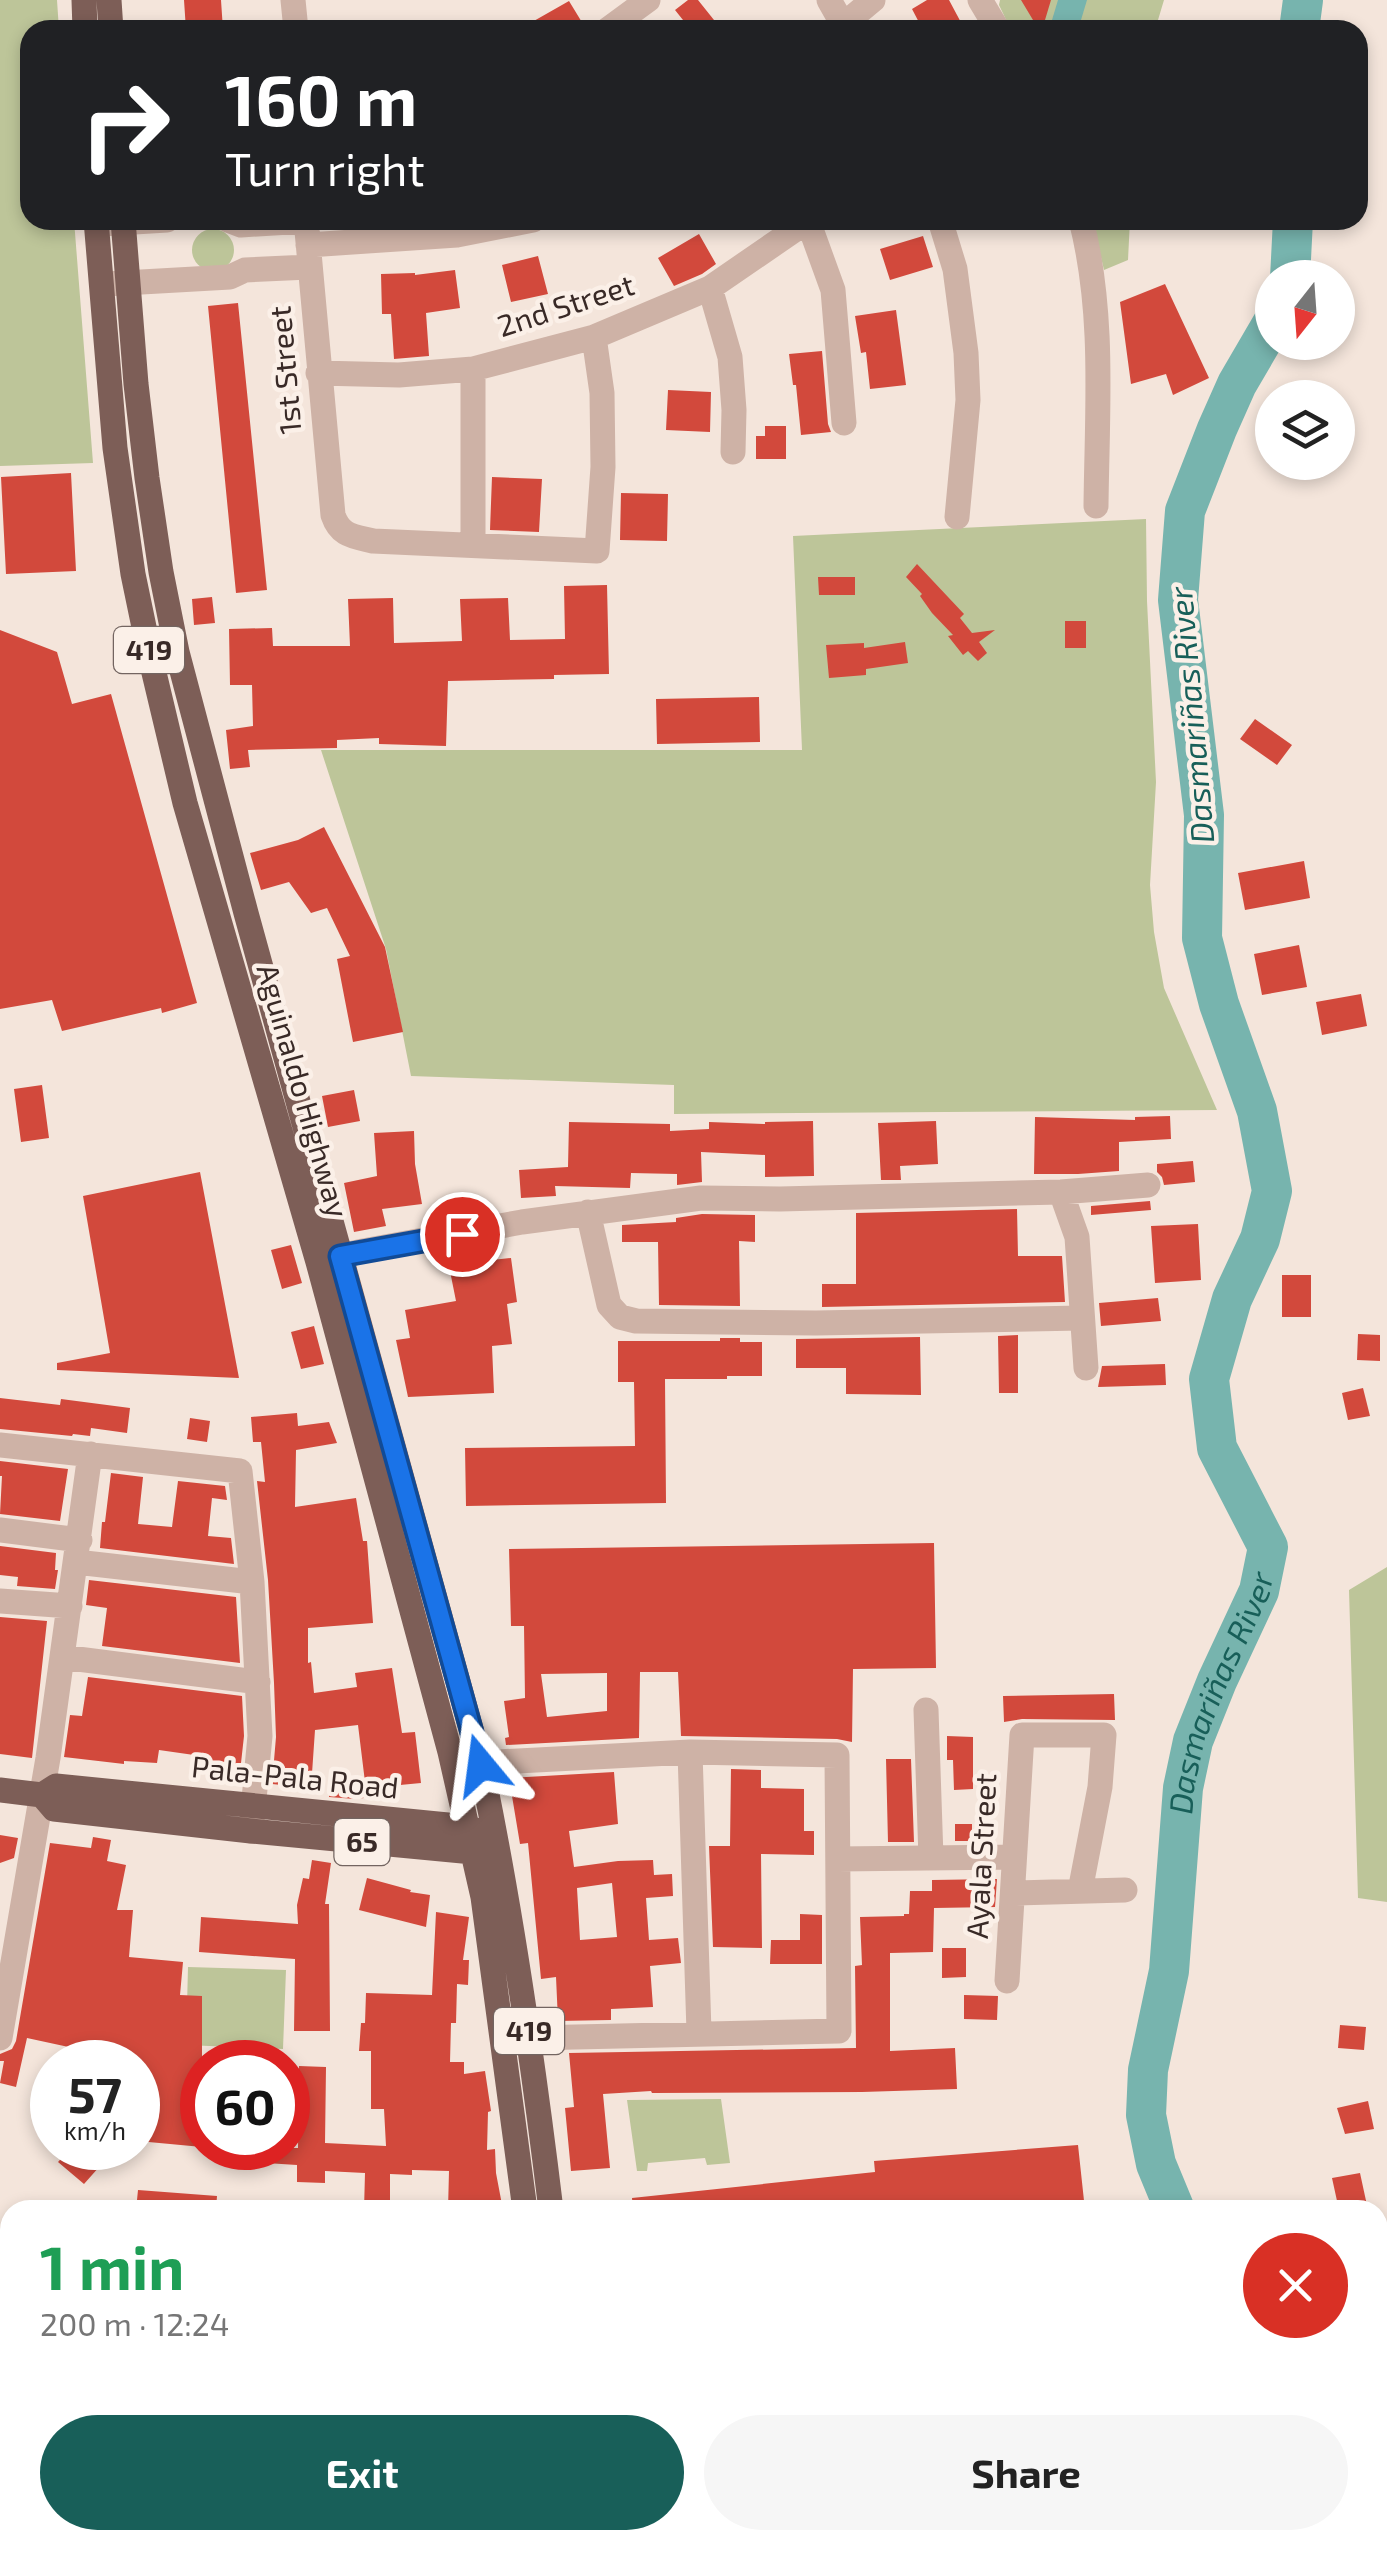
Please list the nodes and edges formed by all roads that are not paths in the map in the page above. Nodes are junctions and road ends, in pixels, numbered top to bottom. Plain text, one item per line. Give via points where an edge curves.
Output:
1 (648, 0) edge
2 (873, 0) edge
3 (621, 20) edge
4 (851, 20) edge
5 (97, 230) edge
6 (124, 230) edge
7 (266, 230) edge
8 (482, 230) edge
9 (794, 230) edge
10 (812, 230) edge
11 (943, 230) edge
12 (1082, 230) edge
13 (307, 238) edge
14 (128, 282) junction
15 (101, 284) junction
16 (710, 288) junction
17 (594, 337) junction
18 (472, 369) junction
19 (318, 373) junction
20 (844, 423) dead end
21 (733, 452) dead end
22 (1096, 506) dead end
23 (957, 517) dead end
24 (473, 544) junction
25 (177, 652) junction
26 (150, 656) junction
27 (1148, 1185) dead end
28 (1061, 1192) junction
29 (588, 1212) junction
30 (329, 1258) junction
31 (1082, 1318) junction
32 (1086, 1368) dead end
33 (0, 1445) edge
34 (90, 1454) junction
35 (0, 1530) edge
36 (78, 1551) junction
37 (252, 1582) junction
38 (0, 1601) edge
39 (70, 1606) junction
40 (62, 1657) junction
41 (258, 1682) junction
42 (926, 1710) dead end
43 (690, 1752) junction
44 (481, 1765) junction
45 (0, 1790) edge
46 (42, 1795) junction
47 (252, 1819) junction
48 (497, 1839) junction
49 (470, 1840) junction
50 (1014, 1857) junction
51 (931, 1858) junction
52 (838, 1859) junction
53 (1124, 1890) dead end
54 (1080, 1891) junction
55 (1012, 1892) junction
56 (1008, 1981) dead end
57 (699, 2032) junction
58 (0, 2038) edge
59 (530, 2038) junction
60 (524, 2200) edge
61 (551, 2200) edge

1 - 3 street
2 - 4 street
5 - 15 main road, Aguinaldo Highway / 419
6 - 14 main road, Aguinaldo Highway / 419
7 - 13 street
8 - 13 street
9 - 16 street, 2nd Street
10 - 20 street via 833,290
11 - 23 street via 966,354
12 - 22 street via 1096,318
13 - 14 street via 230,277
13 - 19 street, 1st Street
14 - 15 street
14 - 25 main road, Aguinaldo Highway / 419 via 147,478
15 - 26 main road, Aguinaldo Highway / 419 via 115,448
16 - 17 street, 2nd Street
16 - 21 street via 730,357
17 - 18 street, 2nd Street
17 - 24 street via 602,392 597,552
18 - 19 street, 2nd Street
18 - 24 street
19 - 24 street, 1st Street via 337,527 373,542
25 - 26 main road
25 - 30 main road, Aguinaldo Highway / 419
26 - 30 main road, Aguinaldo Highway / 419 via 185,803
27 - 28 street
28 - 29 street via 702,1198
28 - 31 street via 1078,1237
29 - 30 street
29 - 31 street via 609,1305 636,1320
30 - 44 main road, Aguinaldo Highway / 419
30 - 49 main road, Aguinaldo Highway / 419
31 - 32 street
33 - 34 street
34 - 36 street
34 - 37 street via 240,1471
35 - 36 street
36 - 37 street
36 - 39 street
37 - 41 street
38 - 39 street
39 - 40 street
40 - 41 street
40 - 46 street
41 - 47 street
42 - 51 street
43 - 44 street
43 - 52 street via 837,1755
43 - 57 street
44 - 48 main road, Aguinaldo Highway / 419
45 - 46 main road, Pala-Pala Road / 65
46 - 47 main road, Pala-Pala Road / 65 via 54,1809
46 - 58 street
47 - 49 main road, Pala-Pala Road / 65
48 - 49 main road
48 - 59 main road, Aguinaldo Highway / 419
49 - 60 main road, Aguinaldo Highway / 419
50 - 51 street
50 - 54 street, Ayala Street via 1022,1735 1104,1735
50 - 55 street, Ayala Street
51 - 52 street
52 - 57 street via 838,2031
53 - 54 street
54 - 55 street
55 - 56 street, Ayala Street
57 - 59 street
59 - 61 main road, Aguinaldo Highway / 419

